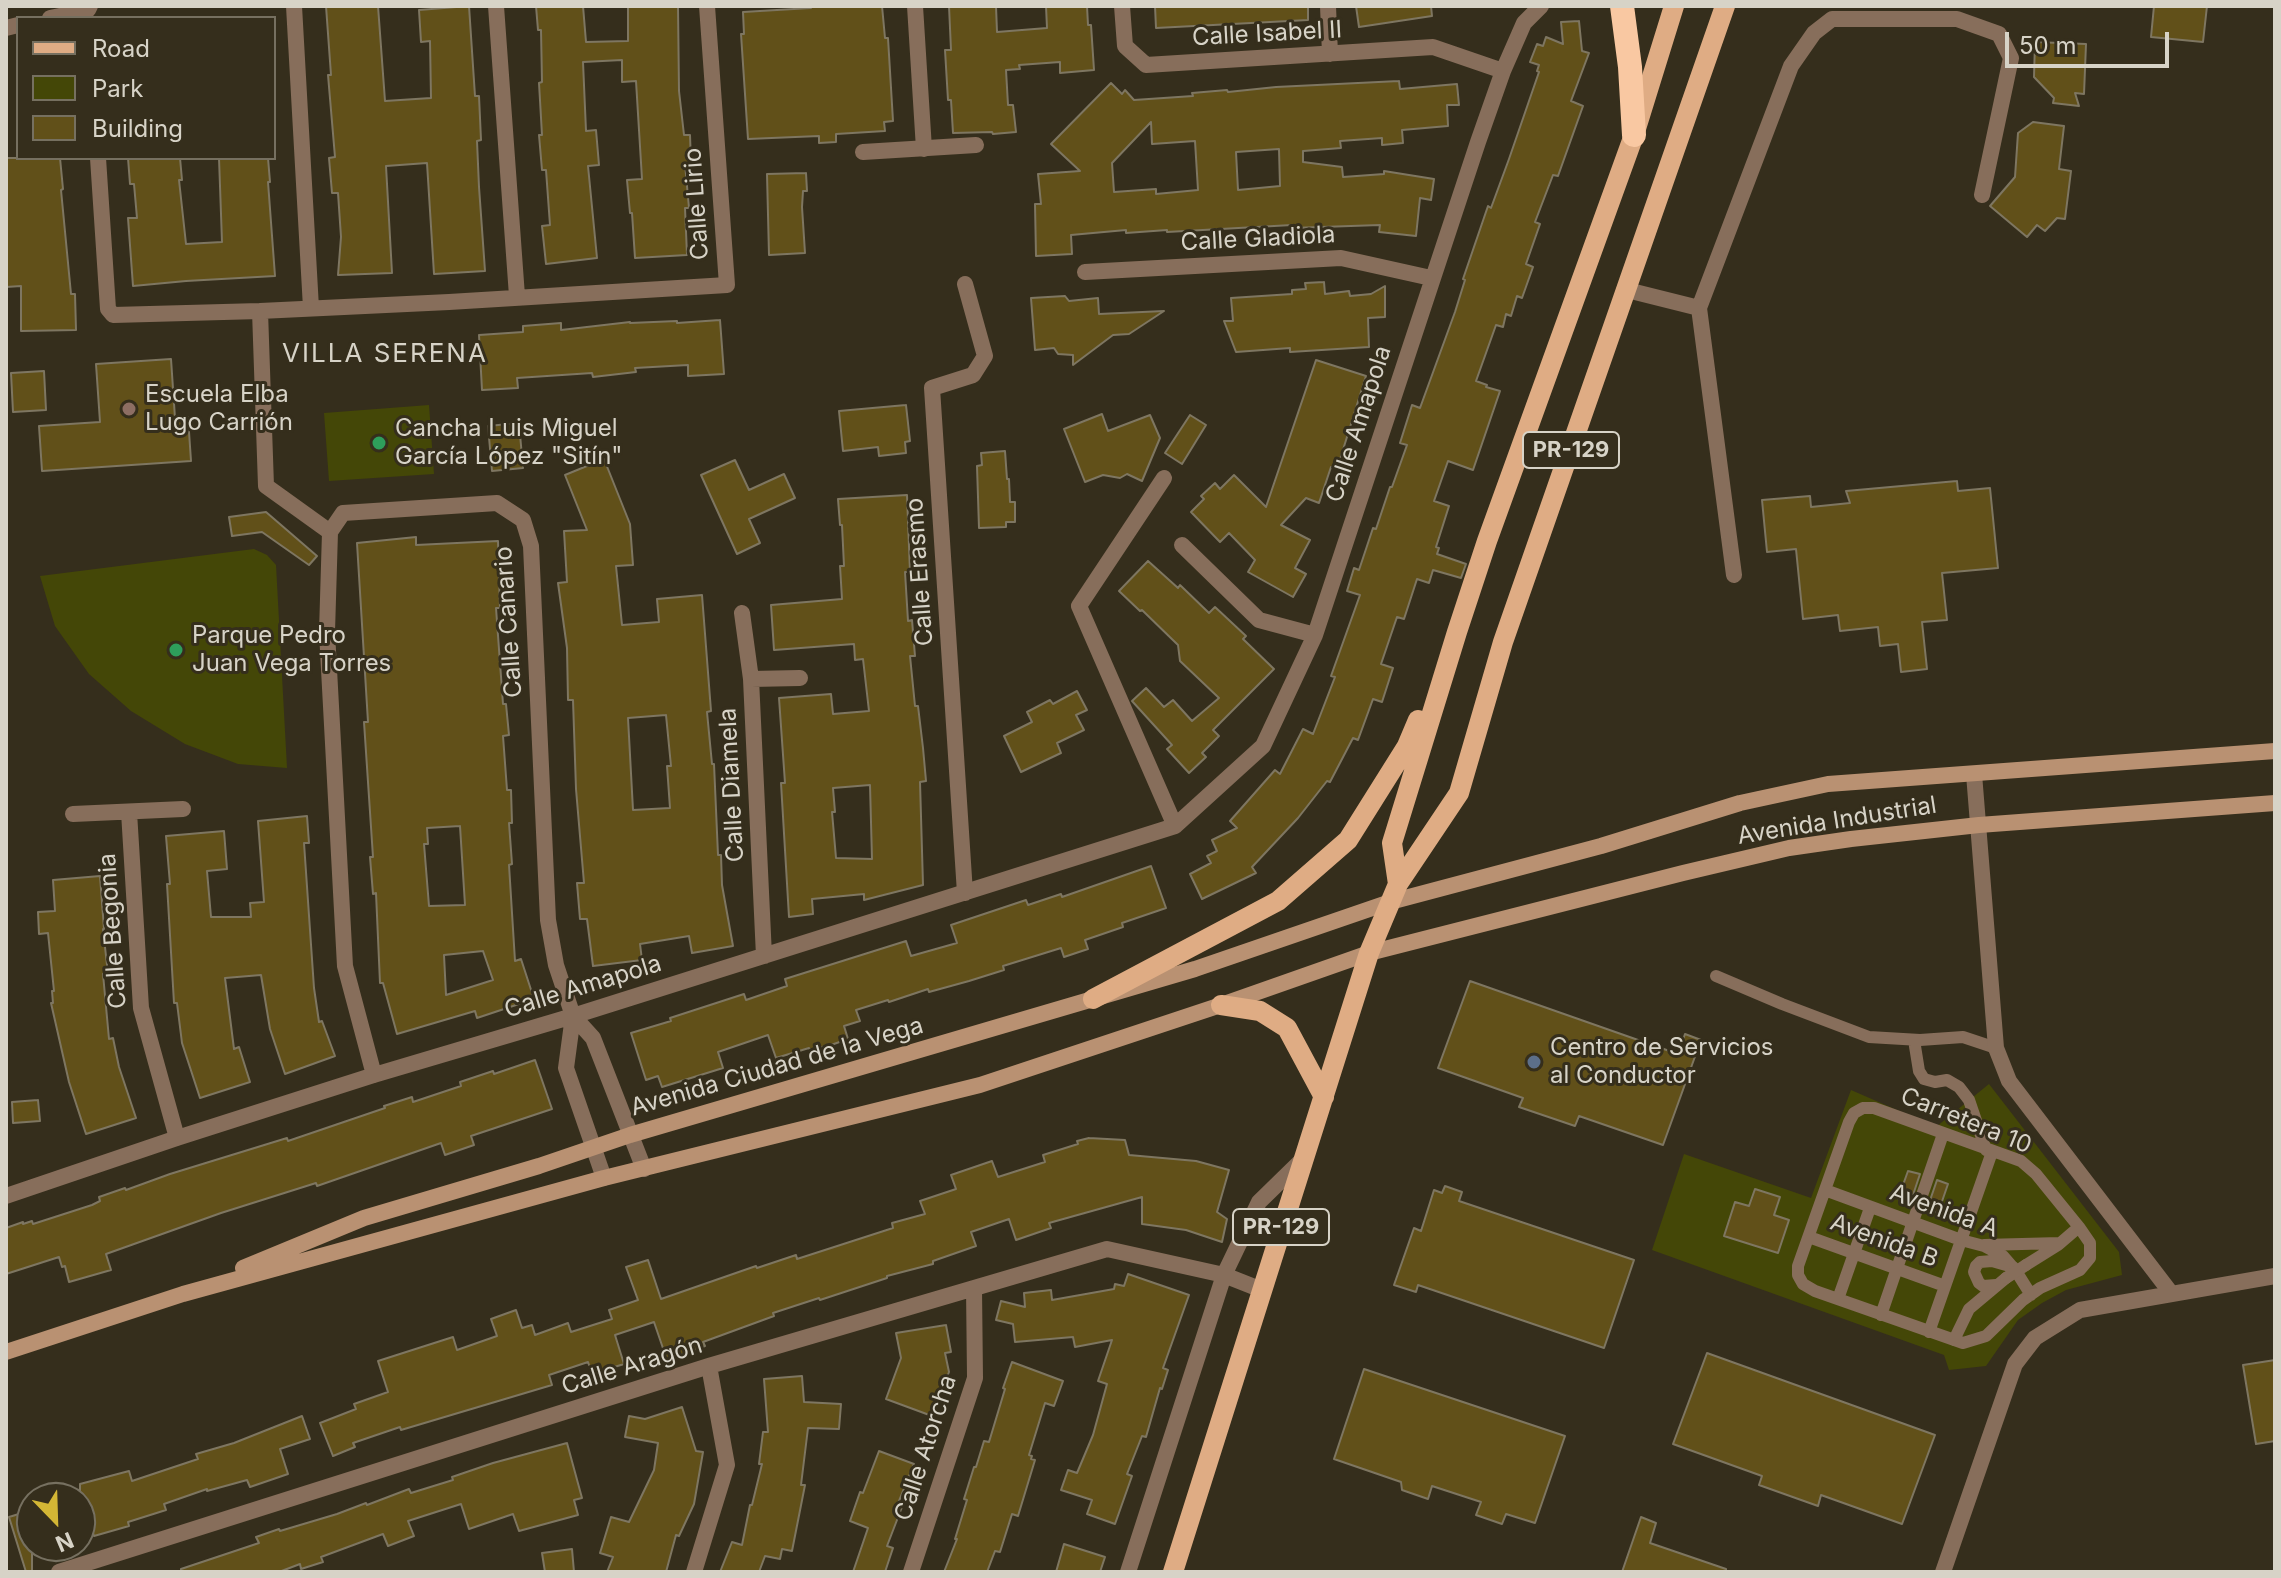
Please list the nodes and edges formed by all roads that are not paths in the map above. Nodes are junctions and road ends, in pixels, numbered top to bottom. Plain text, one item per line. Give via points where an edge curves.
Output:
1 (294, 6) edge
2 (496, 6) edge
3 (707, 6) edge
4 (915, 6) edge
5 (1122, 6) edge
6 (1328, 6) edge
7 (1541, 6) edge
8 (1622, 6) edge
9 (1674, 6) edge
10 (1725, 6) edge
11 (89, 11) edge
12 (61, 16) edge
13 (1330, 54) junction
14 (1503, 71) junction
15 (1634, 135) junction
16 (976, 145) dead end
17 (924, 149) junction
18 (863, 152) dead end
19 (98, 160) edge
20 (1982, 195) dead end
21 (1085, 272) dead end
22 (1431, 278) junction
23 (965, 284) dead end
24 (1627, 290) junction
25 (517, 296) junction
26 (311, 308) junction
27 (1699, 308) junction
28 (260, 311) junction
29 (1164, 478) dead end
30 (330, 532) junction
31 (1182, 545) dead end
32 (1734, 575) dead end
33 (742, 613) dead end
34 (1457, 632) junction
35 (1315, 635) junction
36 (800, 678) dead end
37 (751, 679) junction
38 (2275, 751) edge
39 (1974, 774) junction
40 (2275, 803) edge
41 (183, 809) dead end
42 (129, 812) junction
43 (73, 814) dead end
44 (1979, 825) junction
45 (1175, 826) junction
46 (965, 893) junction
47 (1394, 893) junction
48 (1369, 953) junction
49 (764, 956) junction
50 (1716, 976) dead end
51 (1093, 999) junction
52 (1221, 1005) junction
53 (573, 1016) junction
54 (1914, 1040) junction
55 (1996, 1048) junction
56 (374, 1075) junction
57 (1324, 1097) junction
58 (1943, 1134) junction
59 (630, 1135) junction
60 (177, 1138) junction
61 (593, 1147) junction
62 (1989, 1151) junction
63 (1302, 1160) junction
64 (644, 1169) junction
65 (604, 1178) junction
66 (1825, 1190) junction
67 (6, 1196) edge
68 (1870, 1208) junction
69 (1913, 1223) junction
70 (2079, 1227) junction
71 (1809, 1237) junction
72 (1961, 1240) junction
73 (2060, 1243) junction
74 (1980, 1245) junction
75 (1854, 1253) junction
76 (1897, 1270) junction
77 (2010, 1274) junction
78 (1224, 1275) junction
79 (2275, 1276) edge
80 (1945, 1286) junction
81 (974, 1288) junction
82 (1262, 1290) junction
83 (2171, 1293) junction
84 (183, 1294) junction
85 (2031, 1295) junction
86 (1838, 1299) junction
87 (1881, 1315) junction
88 (1929, 1332) junction
89 (1954, 1340) junction
90 (6, 1352) edge
91 (709, 1366) junction
92 (59, 1572) edge
93 (694, 1572) edge
94 (911, 1572) edge
95 (1128, 1572) edge
96 (1173, 1572) edge
97 (1943, 1572) edge

1 - 26 street
2 - 25 street
3 - 25 street, Calle Lirio via 727,285
4 - 17 street
5 - 13 street, Calle Isabel II via 1125,46 1146,65
6 - 13 street
7 - 14 street, Calle Amapola via 1524,23
8 - 15 highway
9 - 15 main road, PR-129
10 - 24 main road, PR-129
11 - 12 street
13 - 14 street, Calle Isabel II via 1433,47
14 - 22 street, Calle Amapola
15 - 34 main road, PR-129
16 - 17 street
17 - 18 street
19 - 28 street, Calle Lirio via 108,309 113,315
20 - 27 street via 2011,58 1999,34 1957,19 1832,19 1814,33 1791,66
21 - 22 street, Calle Gladiola via 1341,258
22 - 35 street, Calle Amapola
23 - 46 street, Calle Erasmo via 985,356 973,375 932,388
24 - 27 street
24 - 47 main road, PR-129 via 1503,642 1459,793
25 - 26 street, Calle Lirio
26 - 28 street, Calle Lirio
27 - 32 street
28 - 30 street via 266,486
29 - 45 street via 1079,606
30 - 53 street, Calle Canario via 343,513 497,503 523,520 531,546 548,920
30 - 56 street via 327,632 345,966
31 - 35 street via 1259,620
33 - 37 street, Calle Diamela
34 - 47 main road, PR-129 via 1392,843
34 - 51 main road via 1407,746 1348,840 1278,901
35 - 45 street, Calle Amapola via 1263,746
36 - 37 street
37 - 49 street, Calle Diamela
38 - 39 street, Avenida Industrial
39 - 44 street
39 - 47 street, Avenida Industrial via 1828,784 1740,803 1601,846
40 - 44 street, Avenida Industrial
41 - 42 street
42 - 43 street
42 - 60 street, Calle Begonia via 141,1008
44 - 48 street, Avenida Industrial via 1789,848
44 - 55 street
45 - 46 street, Calle Amapola
46 - 49 street, Calle Amapola
47 - 48 main road, PR-129
47 - 51 street, Avenida Ciudad de la Vega via 1195,969
48 - 52 street, Avenida Ciudad de la Vega
48 - 57 main road, PR-129
49 - 53 street, Calle Amapola
50 - 54 lane via 1869,1037
51 - 59 street, Avenida Ciudad de la Vega
52 - 57 main road via 1260,1011 1287,1028
52 - 64 street, Avenida Ciudad de la Vega via 980,1085
53 - 56 street, Calle Amapola
53 - 59 street, Calle Canario via 593,1038
53 - 61 street via 566,1068
54 - 55 lane via 1963,1037
54 - 62 lane via 1924,1079 1947,1080 1959,1087
55 - 83 street via 2009,1081
56 - 60 street, Calle Amapola
57 - 63 main road, PR-129
58 - 62 lane, Carretera 10
58 - 66 lane, Carretera 10 via 1863,1108 1849,1122
58 - 69 lane
59 - 61 street, Avenida Ciudad de la Vega
59 - 64 street, Calle Canario
60 - 67 street, Calle Amapola
61 - 65 street
61 - 84 street, Avenida Ciudad de la Vega via 364,1218
62 - 70 lane, Carretera 10 via 2021,1161
62 - 72 lane
63 - 78 street via 1259,1202
63 - 82 main road, PR-129
64 - 65 street, Avenida Ciudad de la Vega
65 - 84 street, Avenida Ciudad de la Vega
66 - 68 lane, Avenida A
66 - 71 lane, Carretera 10
68 - 69 lane, Avenida A
68 - 75 lane
69 - 72 lane, Avenida A
69 - 76 lane
70 - 73 lane
70 - 85 lane, Carretera 10 via 2090,1243 2090,1258 2080,1270
71 - 75 lane, Avenida B
71 - 86 lane, Carretera 10 via 1798,1275 1803,1284
72 - 74 lane, Avenida A
72 - 80 lane
73 - 74 lane
73 - 77 lane
74 - 77 lane, Avenida A via 2003,1256
75 - 76 lane, Avenida B
75 - 86 lane
76 - 80 lane, Avenida B
76 - 87 lane
77 - 85 lane, Avenida A
77 - 89 lane via 1969,1309
78 - 81 street, Calle Aragón via 1107,1249
78 - 82 street, Calle Aragón
78 - 95 street
79 - 83 street
80 - 88 lane
81 - 91 street, Calle Aragón
81 - 94 street, Calle Atorcha via 975,1378
82 - 96 main road, PR-129
83 - 97 street via 2080,1310 2035,1338 2015,1364
84 - 90 street, Avenida Ciudad de la Vega
85 - 89 lane, Carretera 10 via 1986,1336 1973,1342
86 - 87 lane, Carretera 10
87 - 88 lane, Carretera 10
88 - 89 lane, Carretera 10
91 - 92 street, Calle Aragón
91 - 93 street via 727,1465

